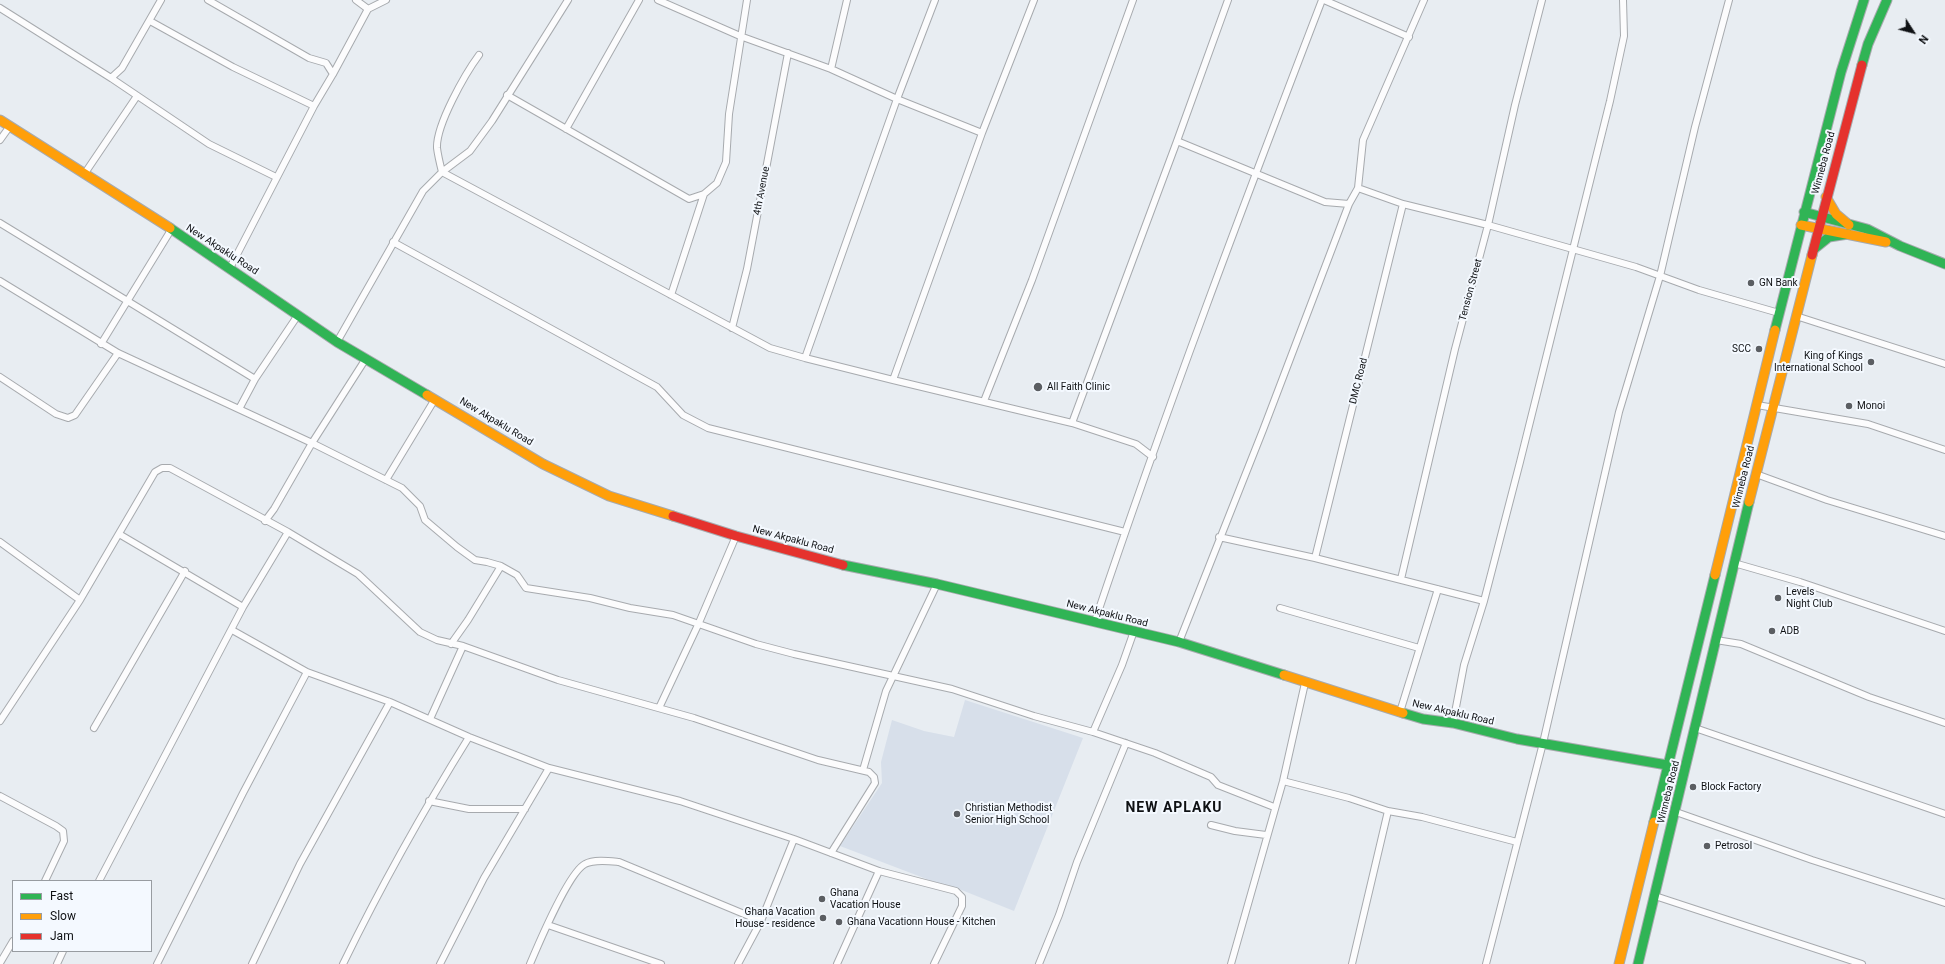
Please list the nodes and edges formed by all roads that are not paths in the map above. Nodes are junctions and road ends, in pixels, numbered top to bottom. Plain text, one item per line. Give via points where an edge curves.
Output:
1 (161, 0) edge
2 (208, 0) edge
3 (356, 0) edge
4 (386, 0) edge
5 (568, 0) edge
6 (639, 0) edge
7 (658, 0) edge
8 (747, 0) edge
9 (847, 0) edge
10 (935, 0) edge
11 (1034, 0) edge
12 (1133, 0) edge
13 (1228, 0) edge
14 (1323, 0) edge
15 (1424, 0) edge
16 (1542, 0) edge
17 (1623, 0) edge
18 (1729, 0) edge
19 (1864, 0) edge
20 (1887, 0) edge
21 (0, 8) edge
22 (368, 10) junction
23 (150, 21) junction
24 (740, 36) junction
25 (1409, 37) junction
26 (788, 53) junction
27 (479, 55) dead end
28 (831, 69) junction
29 (333, 74) junction
30 (111, 78) junction
31 (507, 95) junction
32 (137, 96) junction
33 (897, 99) junction
34 (1833, 101) junction
35 (314, 106) junction
36 (1850, 107) junction
37 (0, 120) edge
38 (10, 126) junction
39 (566, 129) junction
40 (982, 133) junction
41 (0, 140) edge
42 (1177, 141) junction
43 (442, 172) junction
44 (1256, 172) junction
45 (84, 173) junction
46 (276, 178) junction
47 (1358, 188) junction
48 (704, 194) junction
49 (1826, 197) junction
50 (1349, 204) junction
51 (1403, 204) junction
52 (1804, 212) junction
53 (1822, 217) junction
54 (0, 223) edge
55 (1488, 225) junction
56 (1801, 225) junction
57 (1819, 229) junction
58 (1849, 229) junction
59 (171, 230) junction
60 (393, 242) junction
61 (1814, 249) junction
62 (1573, 250) junction
63 (1945, 264) edge
64 (230, 268) junction
65 (1660, 276) junction
66 (0, 281) edge
67 (671, 295) junction
68 (128, 301) junction
69 (1779, 313) junction
70 (298, 315) junction
71 (1796, 316) junction
72 (732, 328) junction
73 (337, 342) junction
74 (101, 344) junction
75 (118, 353) junction
76 (805, 358) junction
77 (365, 360) junction
78 (1945, 364) edge
79 (0, 377) edge
80 (255, 379) junction
81 (893, 380) junction
82 (435, 399) junction
83 (984, 401) junction
84 (1758, 405) junction
85 (1774, 407) junction
86 (240, 409) junction
87 (1072, 423) junction
88 (312, 443) junction
89 (1945, 450) edge
90 (1153, 457) junction
91 (1756, 474) junction
92 (386, 480) junction
93 (265, 521) junction
94 (288, 532) junction
95 (1125, 532) junction
96 (119, 534) junction
97 (736, 536) junction
98 (1945, 536) edge
99 (1219, 537) junction
100 (0, 542) edge
101 (1315, 558) junction
102 (1734, 563) junction
103 (501, 566) junction
104 (185, 571) junction
105 (1401, 580) junction
106 (937, 584) junction
107 (1438, 589) junction
108 (80, 600) junction
109 (1484, 601) junction
110 (244, 607) junction
111 (1280, 608) dead end
112 (1095, 621) junction
113 (698, 625) junction
114 (232, 630) junction
115 (1134, 631) junction
116 (1945, 631) edge
117 (1716, 640) junction
118 (1179, 642) junction
119 (451, 644) junction
120 (463, 646) junction
121 (1419, 648) junction
122 (307, 672) junction
123 (894, 676) junction
124 (1305, 683) junction
125 (390, 702) junction
126 (659, 708) junction
127 (1400, 712) junction
128 (430, 719) junction
129 (0, 721) edge
130 (1453, 723) junction
131 (1945, 723) edge
132 (94, 728) dead end
133 (1695, 728) junction
134 (1093, 732) junction
135 (469, 737) junction
136 (1126, 743) junction
137 (1543, 743) junction
138 (1667, 766) junction
139 (549, 768) junction
140 (863, 770) junction
141 (1283, 781) junction
142 (0, 796) edge
143 (429, 801) junction
144 (1274, 806) junction
145 (525, 809) junction
146 (1388, 811) junction
147 (1676, 812) junction
148 (1945, 814) edge
149 (1211, 825) dead end
150 (1266, 835) junction
151 (794, 839) junction
152 (1517, 842) junction
153 (831, 853) junction
154 (879, 871) junction
155 (45, 880) edge
156 (100, 880) edge
157 (1655, 896) junction
158 (1945, 904) edge
159 (761, 921) junction
160 (548, 925) junction
161 (12, 943) edge
162 (63, 952) edge
163 (0, 963) edge
164 (57, 964) edge
165 (157, 964) edge
166 (252, 964) edge
167 (343, 964) edge
168 (440, 964) edge
169 (530, 964) edge
170 (661, 964) edge
171 (738, 964) edge
172 (837, 964) edge
173 (934, 964) edge
174 (1039, 964) edge
175 (1231, 964) edge
176 (1352, 964) edge
177 (1486, 964) edge
178 (1619, 964) edge
179 (1638, 964) edge
180 (1862, 964) edge

1 - 23 street
2 - 29 street via 309,58 326,63
3 - 22 street
4 - 22 street
5 - 31 street
6 - 39 street
7 - 24 street
8 - 24 street
9 - 28 street
10 - 33 street
11 - 40 street
12 - 83 street via 1032,280
13 - 42 street
14 - 25 street
14 - 44 street
15 - 25 street
16 - 55 street, Tension Street
17 - 62 street via 1624,36
18 - 65 street via 1695,127
19 - 34 main road, Winneba Road
20 - 36 main road, Winneba Road via 1868,44
21 - 30 street
22 - 29 street
23 - 30 street via 122,68
23 - 35 street via 233,67
24 - 26 street
24 - 48 street via 729,114 726,162 717,184
25 - 47 street via 1363,140
26 - 28 street
26 - 72 street, 4th Avenue via 747,269
27 - 43 street via 461,82 438,137 437,148
28 - 33 street
29 - 35 street
30 - 32 street
31 - 39 street
31 - 43 street via 470,151
32 - 45 street
32 - 46 street via 209,144
33 - 40 street
33 - 76 street
34 - 36 main road
34 - 52 main road, Winneba Road
35 - 46 street
36 - 49 main road, Winneba Road
37 - 38 main road, New Akpaklu Road
38 - 41 street
38 - 45 main road, New Akpaklu Road
39 - 48 street via 689,199
40 - 81 street
42 - 44 street
42 - 87 street
43 - 60 street via 423,191
43 - 67 street
44 - 50 street via 1325,202
44 - 90 street
45 - 59 main road, New Akpaklu Road
46 - 64 street
47 - 50 street
47 - 51 street
48 - 67 street
49 - 53 main road, Winneba Road
49 - 58 main road
50 - 99 street via 1263,430
51 - 55 street
51 - 101 street, DMC Road
52 - 53 main road
52 - 56 main road, Winneba Road
53 - 57 main road, Winneba Road
53 - 58 main road
54 - 68 street
55 - 62 street
55 - 105 street, Tension Street
56 - 57 main road
56 - 69 main road, Winneba Road
57 - 58 main road
57 - 61 main road, Winneba Road
58 - 61 main road via 1829,237
58 - 63 main road via 1867,229
59 - 64 main road, New Akpaklu Road
59 - 68 street
60 - 73 street
60 - 95 street via 656,387 683,415 708,428
61 - 71 main road, Winneba Road
62 - 65 street
62 - 109 street
64 - 70 main road, New Akpaklu Road
65 - 69 street
65 - 137 street via 1619,412
66 - 74 street
67 - 72 street
68 - 74 street
68 - 80 street
69 - 84 main road, Winneba Road
70 - 73 main road, New Akpaklu Road
70 - 80 street
71 - 78 street
71 - 85 main road, Winneba Road
72 - 76 street via 770,348
73 - 77 main road, New Akpaklu Road
74 - 75 street
75 - 79 street via 75,415 68,418 56,414
75 - 86 street
76 - 81 street
77 - 82 main road, New Akpaklu Road
77 - 88 street
80 - 86 street
81 - 83 street
82 - 92 street
82 - 97 main road, New Akpaklu Road via 543,464 595,490
83 - 87 street
84 - 85 street
84 - 138 main road, Winneba Road
85 - 89 street via 1868,424
85 - 91 main road, Winneba Road
86 - 88 street
87 - 90 street via 1136,444
88 - 92 street
88 - 93 street
90 - 95 street
91 - 98 street via 1827,500
91 - 102 main road, Winneba Road
92 - 103 street via 402,488 420,506 425,520 456,547 475,560
93 - 94 street
93 - 96 street via 170,468 162,468 155,472
94 - 110 street
94 - 119 street via 358,574 420,632
95 - 112 street
96 - 104 street
96 - 108 street
97 - 106 main road, New Akpaklu Road via 871,572
97 - 113 street
99 - 101 street
99 - 118 street
100 - 108 street
101 - 105 street
102 - 116 street via 1800,582
102 - 117 main road, Winneba Road
103 - 113 street via 517,575 526,588 673,615
103 - 119 street
104 - 110 street
104 - 132 street
105 - 107 street
106 - 112 main road, New Akpaklu Road
106 - 123 street
107 - 109 street
107 - 121 street
108 - 129 street
109 - 130 street via 1464,665
110 - 114 street
111 - 121 street
112 - 115 main road, New Akpaklu Road
113 - 123 street via 794,654
113 - 126 street
114 - 122 street
114 - 156 street
115 - 118 main road, New Akpaklu Road
115 - 134 street
117 - 131 street via 1741,644 1870,697
117 - 133 main road, Winneba Road
118 - 124 main road, New Akpaklu Road
119 - 120 street
120 - 126 street via 558,680
120 - 128 street
121 - 127 street
122 - 125 street
122 - 165 street
123 - 134 street via 952,689
123 - 140 street via 886,691
124 - 127 main road, New Akpaklu Road
124 - 141 street
125 - 128 street
125 - 166 street via 300,864
126 - 140 street via 724,727 818,760
127 - 130 main road, New Akpaklu Road via 1423,719
128 - 135 street
130 - 137 main road, New Akpaklu Road
133 - 147 main road, Winneba Road
133 - 148 street
134 - 136 street
135 - 139 street
135 - 143 street
136 - 144 street via 1211,777 1218,785
136 - 174 street
137 - 138 main road, New Akpaklu Road
137 - 152 street
138 - 178 main road, Winneba Road
139 - 145 street
139 - 151 street via 680,801
140 - 153 street via 874,777 875,783
141 - 144 street
141 - 146 street
142 - 155 street via 63,831 64,841
143 - 145 street via 469,809
143 - 167 street via 372,904
144 - 150 street
145 - 168 street via 484,878
146 - 152 street via 1422,817
146 - 176 street
147 - 157 main road, Winneba Road
147 - 158 street
149 - 150 street
150 - 175 street
151 - 153 street
151 - 159 street
152 - 177 street
153 - 154 street
154 - 172 street
154 - 173 street via 952,888 962,896 962,906
157 - 179 main road, Winneba Road
157 - 180 street
159 - 160 street via 610,860 585,864 579,869
159 - 171 street
160 - 169 street
160 - 170 street
161 - 163 street
162 - 164 street

